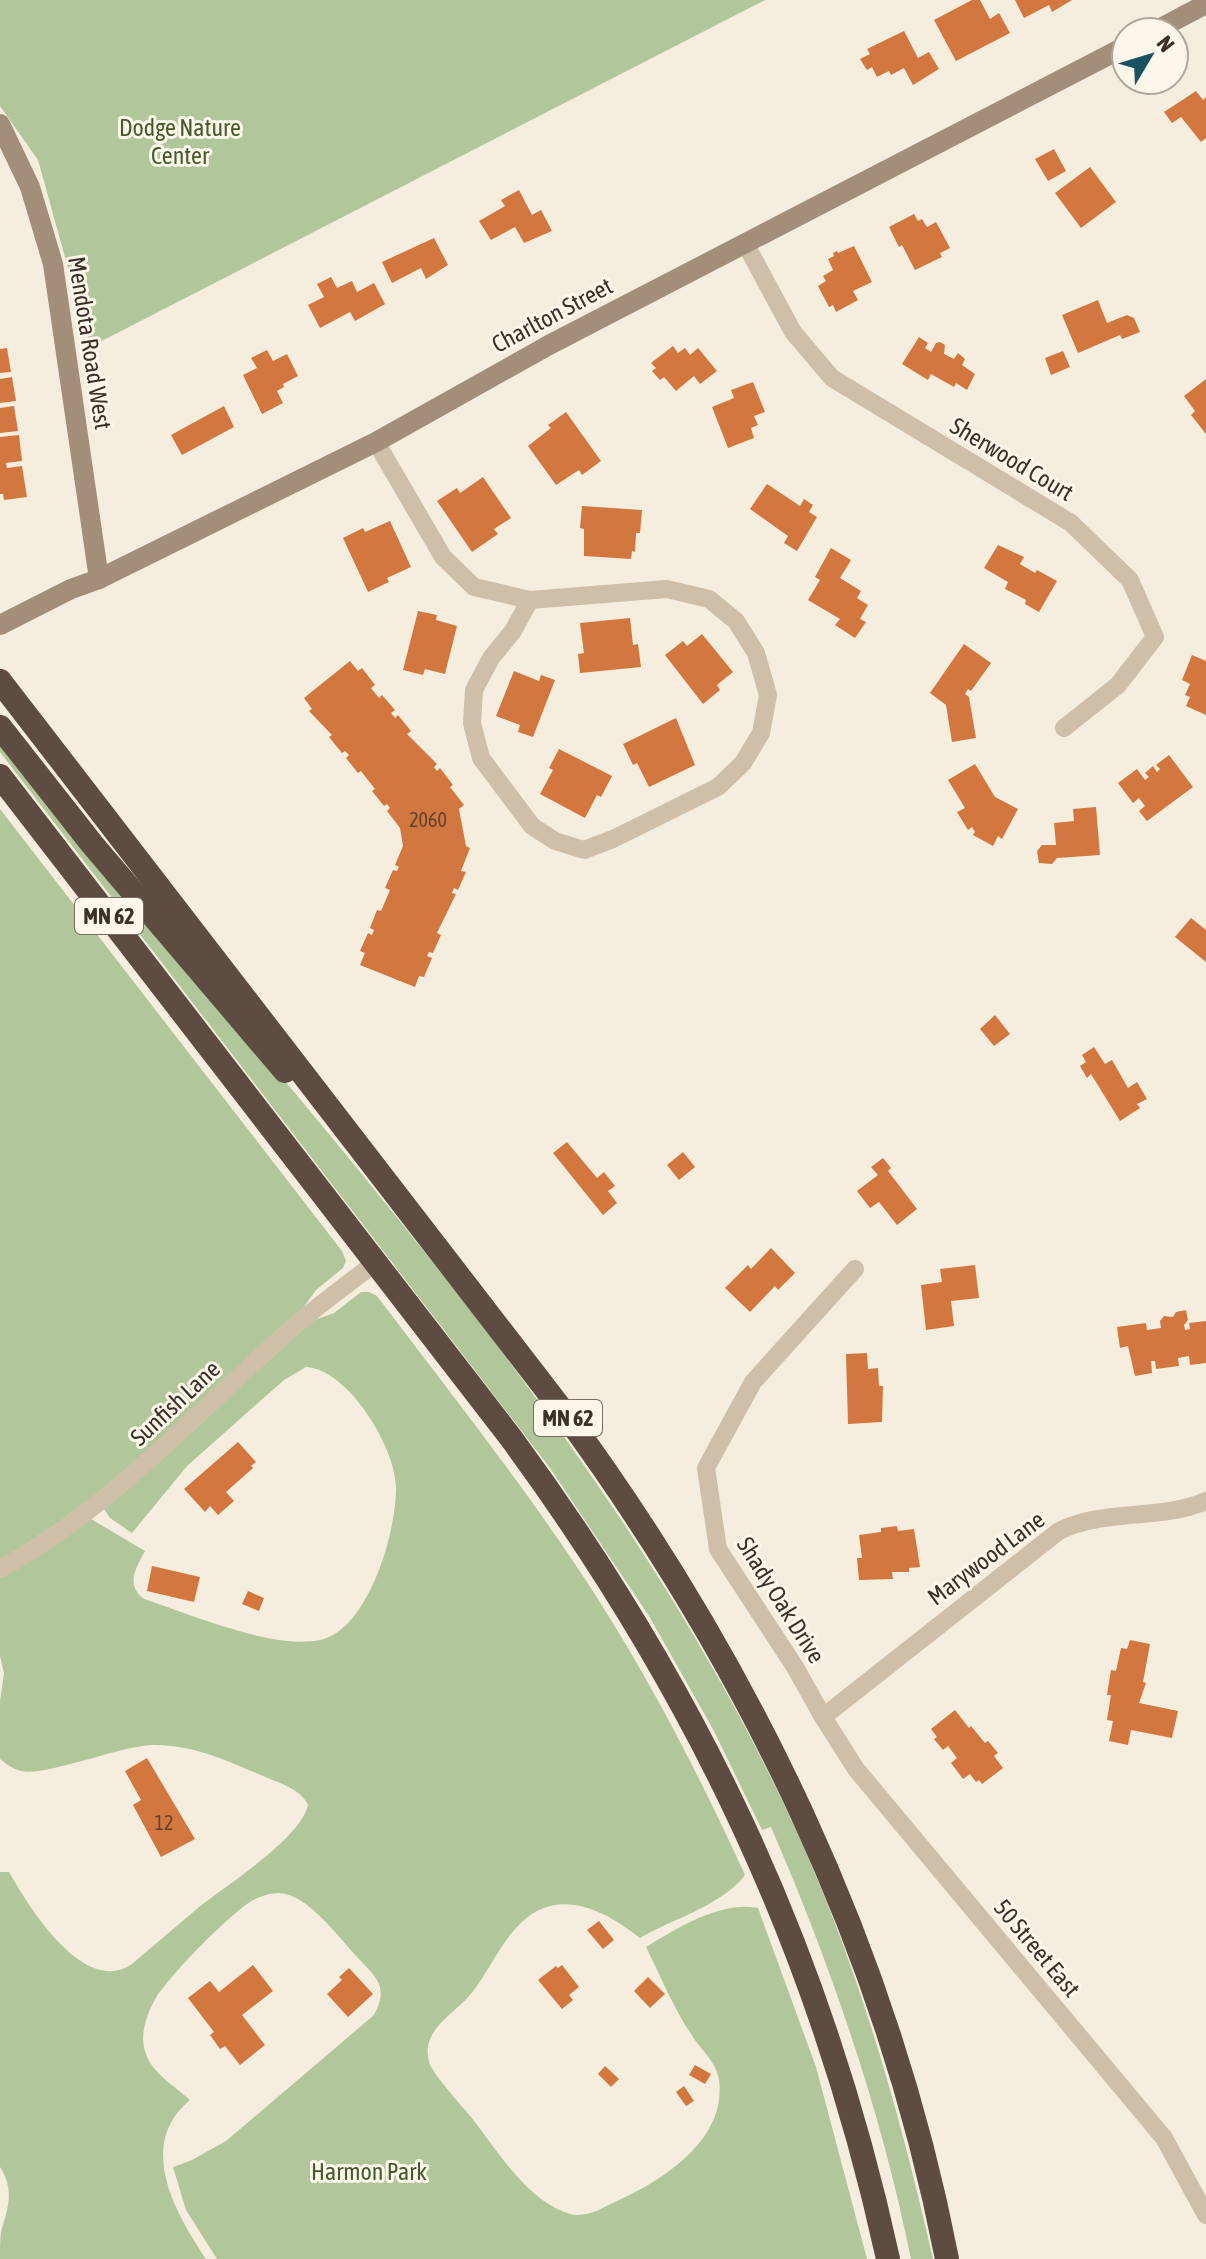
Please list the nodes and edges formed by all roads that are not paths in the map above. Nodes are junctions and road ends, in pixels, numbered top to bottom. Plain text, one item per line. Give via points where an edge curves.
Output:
1 (1205, 7) edge
2 (1186, 16) edge
3 (1110, 54) edge
4 (0, 124) edge
5 (745, 243) junction
6 (376, 442) junction
7 (99, 579) junction
8 (530, 600) junction
9 (0, 625) edge
10 (0, 681) edge
11 (0, 727) edge
12 (1064, 728) dead end
13 (0, 776) edge
14 (372, 1162) junction
15 (376, 1262) junction
16 (855, 1269) dead end
17 (1206, 1501) edge
18 (0, 1569) edge
19 (823, 1717) junction
20 (1206, 2215) edge
21 (888, 2259) edge
22 (947, 2259) edge

1 - 2 street
3 - 5 street, Charlton Street
4 - 7 street, Mendota Road West via 30,187 53,264
5 - 6 street, Charlton Street
5 - 12 street, Sherwood Court via 793,332 832,378 1071,523 1130,580 1155,637 1118,685
6 - 7 street, Charlton Street
6 - 8 street via 443,557 474,587
7 - 9 street, Charlton Street
8 - 8 street via 474,690 472,723 481,758 532,826 584,850 718,787 743,763 761,733 768,695 756,653 736,621 709,599 667,589
10 - 14 highway, MN 62
11 - 14 highway via 266,1052
13 - 15 highway, MN 62
14 - 22 highway, MN 62 via 589,1446 679,1582 753,1710 812,1831 871,1983 916,2124
15 - 18 street, Sunfish Lane via 283,1335 105,1499 42,1546
15 - 21 highway, MN 62 via 572,1524 637,1623 702,1738 759,1857 808,1980 849,2105
16 - 19 street, Shady Oak Drive via 753,1382 706,1468 718,1549
17 - 19 street, Marywood Lane via 1181,1509 1092,1519 1059,1531
19 - 20 street, 50 Street East via 856,1769 1164,2138

